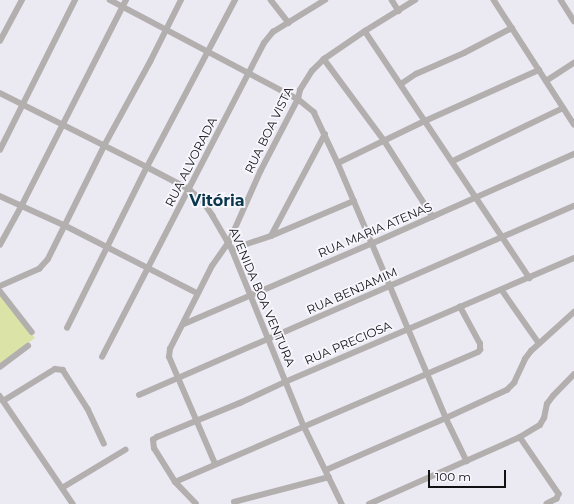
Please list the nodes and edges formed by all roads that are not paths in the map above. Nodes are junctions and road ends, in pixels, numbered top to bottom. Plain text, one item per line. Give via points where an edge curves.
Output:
1 (22, 0) edge
2 (75, 0) edge
3 (110, 0) edge
4 (126, 0) edge
5 (181, 0) edge
6 (235, 0) edge
7 (272, 0) edge
8 (325, 0) edge
9 (392, 0) edge
10 (415, 0) edge
11 (494, 0) edge
12 (561, 0) edge
13 (123, 6) junction
14 (399, 11) junction
15 (288, 22) junction
16 (574, 22) edge
17 (512, 28) junction
18 (166, 30) junction
19 (365, 31) junction
20 (0, 41) edge
21 (208, 52) junction
22 (324, 59) junction
23 (574, 64) edge
24 (539, 70) junction
25 (248, 73) junction
26 (546, 81) junction
27 (401, 84) junction
28 (0, 93) edge
29 (298, 99) junction
30 (23, 104) junction
31 (563, 108) junction
32 (426, 121) junction
33 (62, 124) junction
34 (574, 124) edge
35 (325, 134) junction
36 (384, 140) junction
37 (104, 146) junction
38 (0, 150) edge
39 (574, 154) edge
40 (453, 160) junction
41 (338, 163) junction
42 (147, 167) junction
43 (189, 190) junction
44 (0, 196) edge
45 (477, 197) junction
46 (354, 201) junction
47 (22, 205) junction
48 (574, 206) edge
49 (433, 217) junction
50 (66, 226) junction
51 (271, 236) junction
52 (504, 237) junction
53 (228, 242) junction
54 (371, 244) junction
55 (0, 245) edge
56 (108, 247) junction
57 (232, 249) junction
58 (574, 258) edge
59 (149, 269) junction
60 (530, 278) junction
61 (0, 286) edge
62 (390, 286) junction
63 (502, 290) junction
64 (0, 291) edge
65 (198, 293) junction
66 (250, 295) junction
67 (460, 307) junction
68 (574, 312) edge
69 (184, 324) junction
70 (67, 328) dead end
71 (410, 330) junction
72 (32, 332) dead end
73 (269, 340) junction
74 (539, 344) junction
75 (28, 346) dead end
76 (102, 357) dead end
77 (0, 367) edge
78 (427, 374) junction
79 (574, 374) edge
80 (177, 378) junction
81 (285, 382) junction
82 (139, 395) dead end
83 (2, 398) edge
84 (446, 418) junction
85 (198, 421) junction
86 (304, 426) junction
87 (520, 437) junction
88 (104, 443) dead end
89 (125, 450) dead end
90 (467, 461) junction
91 (215, 464) junction
92 (326, 470) junction
93 (329, 477) junction
94 (174, 482) junction
95 (62, 488) junction
96 (234, 502) dead end
97 (73, 504) edge
98 (196, 504) edge
99 (342, 504) edge
100 (369, 504) edge
101 (547, 504) edge

1 - 20 street
2 - 30 street
3 - 13 street
4 - 13 street
5 - 18 street
6 - 21 street
7 - 15 street
8 - 15 street, RUA ALVORADA
9 - 14 street
10 - 14 street, RUA BOA VISTA
11 - 17 street
12 - 16 street
13 - 18 street
13 - 33 street
14 - 19 street, RUA BOA VISTA
15 - 25 street, RUA ALVORADA via 266,39
17 - 24 street
17 - 27 street via 416,74
18 - 21 street
18 - 37 street
19 - 22 street, RUA BOA VISTA
19 - 27 street
21 - 25 street
21 - 42 street
22 - 29 street, RUA BOA VISTA via 309,74
22 - 36 street
23 - 26 street
24 - 26 street
24 - 32 street
25 - 29 street
25 - 43 street, RUA ALVORADA
26 - 31 street
27 - 32 street
28 - 30 street, AVENIDA BOA VENTURA
29 - 35 street via 314,112
29 - 53 street, RUA BOA VISTA via 260,172
30 - 33 street, AVENIDA BOA VENTURA
30 - 38 street
31 - 34 street
31 - 40 street
32 - 36 street
32 - 40 street
33 - 37 street, AVENIDA BOA VENTURA
33 - 47 street
35 - 41 street
35 - 51 street
36 - 41 street
36 - 49 street
37 - 42 street, AVENIDA BOA VENTURA
37 - 50 street
39 - 45 street, RUA MARIA ATENAS
40 - 45 street
41 - 46 street
42 - 43 street, AVENIDA BOA VENTURA
42 - 56 street
43 - 53 street, AVENIDA BOA VENTURA via 207,206
43 - 59 street, RUA ALVORADA
44 - 47 street
45 - 49 street, RUA MARIA ATENAS
45 - 52 street
46 - 51 street
46 - 54 street
47 - 50 street
47 - 55 street
48 - 52 street, RUA BENJAMIM
49 - 54 street, RUA MARIA ATENAS
50 - 56 street
50 - 61 street via 42,266
51 - 57 street
52 - 60 street
52 - 62 street, RUA BENJAMIM
53 - 57 street, AVENIDA BOA VENTURA
53 - 65 street, RUA BOA VISTA
54 - 62 street
54 - 66 street, RUA MARIA ATENAS
56 - 59 street
56 - 70 street
57 - 66 street, AVENIDA BOA VENTURA
58 - 60 street, RUA PRECIOSA
59 - 65 street
59 - 76 street, RUA ALVORADA
60 - 63 street, RUA PRECIOSA
62 - 71 street
62 - 73 street, RUA BENJAMIM
63 - 67 street, RUA PRECIOSA
63 - 74 street
64 - 72 street
65 - 69 street, RUA BOA VISTA
66 - 69 street, RUA MARIA ATENAS
66 - 73 street, AVENIDA BOA VENTURA
67 - 71 street, RUA PRECIOSA
67 - 78 street via 480,344 480,350
68 - 74 street
69 - 80 street, RUA BOA VISTA via 169,352
71 - 78 street
71 - 81 street, RUA PRECIOSA
73 - 80 street, RUA BENJAMIM
73 - 81 street, AVENIDA BOA VENTURA
74 - 84 street via 525,359 510,387
75 - 77 street
78 - 84 street
78 - 86 street
79 - 87 street via 553,396 540,425
80 - 82 street, RUA BENJAMIM
80 - 85 street, RUA BOA VISTA
81 - 85 street, RUA PRECIOSA
81 - 86 street, AVENIDA BOA VENTURA
83 - 88 street via 55,369 60,369 66,373 88,409
83 - 95 street
84 - 90 street
84 - 92 street
85 - 91 street, RUA BOA VISTA
85 - 94 street, RUA PRECIOSA via 153,440 154,449
86 - 91 street
86 - 92 street, AVENIDA BOA VENTURA
87 - 90 street
87 - 101 street via 559,494 557,499
89 - 95 street
90 - 100 street
91 - 94 street
92 - 93 street, AVENIDA BOA VENTURA
93 - 96 street
93 - 99 street, AVENIDA BOA VENTURA
94 - 98 street
95 - 97 street

